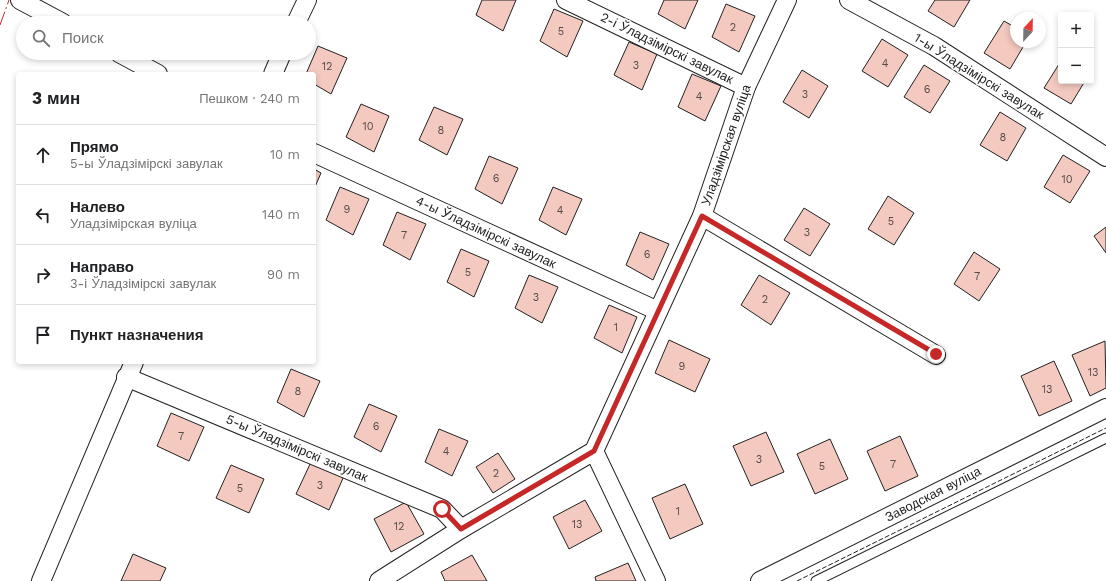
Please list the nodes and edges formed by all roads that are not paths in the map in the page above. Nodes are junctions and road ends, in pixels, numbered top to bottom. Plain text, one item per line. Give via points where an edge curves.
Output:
1 (20, 0) edge
2 (307, 0) edge
3 (566, 0) edge
4 (787, 0) edge
5 (849, 0) edge
6 (50, 16) edge
7 (299, 16) edge
8 (132, 60) edge
9 (279, 60) edge
10 (154, 72) edge
11 (274, 72) edge
12 (746, 87) junction
13 (316, 154) edge
14 (1106, 157) edge
15 (702, 216) junction
16 (658, 311) junction
17 (936, 354) dead end
18 (130, 370) edge
19 (1106, 408) edge
20 (1106, 438) edge
21 (594, 451) junction
22 (461, 529) junction
23 (397, 576) edge
24 (42, 581) edge
25 (379, 581) edge
26 (656, 581) edge
27 (760, 581) edge
28 (816, 581) edge

1 - 6 street
2 - 7 street
3 - 12 street, 2-і Ўладзімірскі завулак
4 - 12 street, Уладзімірская вуліца
5 - 14 street, 1-ы Ўладзімірскі завулак via 934,46
8 - 10 street
9 - 11 street
12 - 15 street, Уладзімірская вуліца
13 - 16 street, 4-ы Ўладзімірскі завулак
15 - 16 street, Уладзімірская вуліца
15 - 17 street
16 - 21 street, Уладзімірская вуліца
18 - 22 street, 5-ы Ўладзімірскі завулак via 442,509
18 - 24 street
19 - 27 street, Заводская вуліца
20 - 28 lane
21 - 22 street
21 - 26 street
22 - 23 street
23 - 25 street

